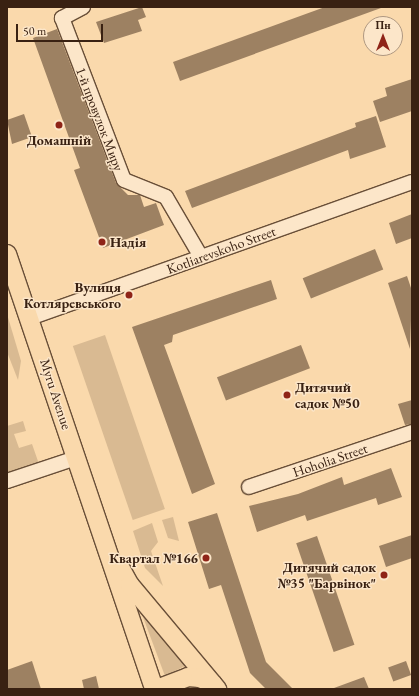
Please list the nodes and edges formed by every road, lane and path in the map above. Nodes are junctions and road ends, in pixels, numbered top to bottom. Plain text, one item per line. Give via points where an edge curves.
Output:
1 (83, 7) edge
2 (412, 182) edge
3 (7, 254) edge
4 (201, 258) junction
5 (30, 318) junction
6 (412, 432) edge
7 (76, 458) junction
8 (7, 481) edge
9 (248, 488) dead end
10 (102, 536) junction
11 (174, 685) edge
12 (216, 687) edge
13 (154, 689) edge
14 (157, 689) edge

1 - 4 street, 1-й провулок Миру via 62,18 124,180 166,197
2 - 4 street, Kotliarevskoho Street
3 - 5 main road, Myru Avenue
4 - 5 street, Kotliarevskoho Street
5 - 7 main road, Myru Avenue
6 - 9 street, Hoholia Street
7 - 8 street
7 - 10 main road, Myru Avenue
10 - 12 main road, Myru Avenue via 130,584
10 - 13 main road, Myru Avenue
11 - 12 main road via 200,678
11 - 14 main road

